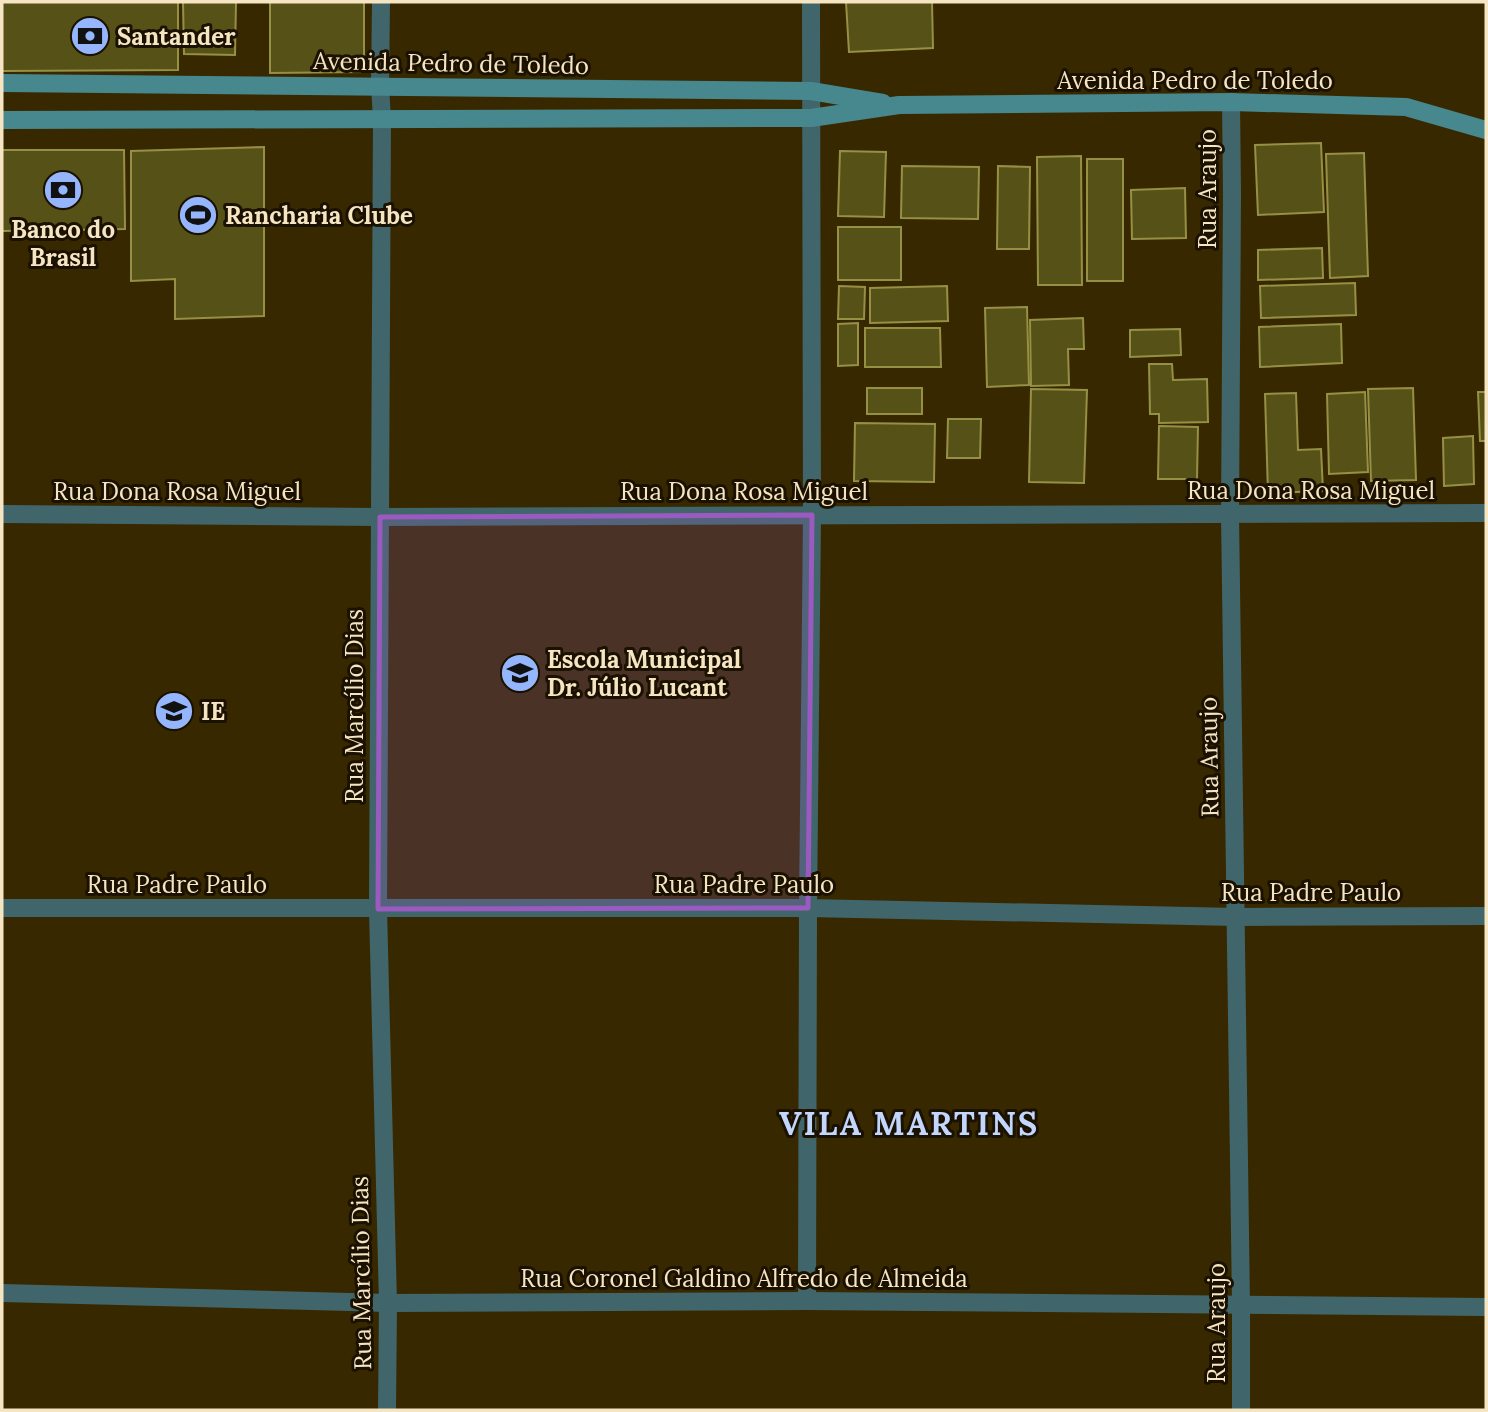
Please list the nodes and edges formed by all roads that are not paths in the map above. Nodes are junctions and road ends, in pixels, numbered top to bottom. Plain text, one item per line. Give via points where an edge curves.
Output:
1 (381, 2) edge
2 (811, 2) edge
3 (2, 83) edge
4 (380, 86) junction
5 (811, 91) junction
6 (1231, 102) junction
7 (899, 105) junction
8 (811, 118) junction
9 (382, 119) junction
10 (2, 120) edge
11 (1486, 130) edge
12 (1486, 513) edge
13 (2, 514) edge
14 (812, 515) junction
15 (1230, 515) junction
16 (380, 517) junction
17 (2, 908) edge
18 (808, 908) junction
19 (378, 909) junction
20 (1486, 916) edge
21 (1236, 917) junction
22 (2, 1293) edge
23 (807, 1301) junction
24 (388, 1303) junction
25 (1241, 1305) junction
26 (1486, 1307) edge
27 (387, 1410) edge
28 (1241, 1410) edge

1 - 4 street, Rua Marcílio Dias
2 - 5 street
3 - 4 main road, Avenida Pedro de Toledo
4 - 5 main road, Avenida Pedro de Toledo
4 - 9 street, Rua Marcílio Dias
5 - 7 main road, Avenida Pedro de Toledo
5 - 8 street
6 - 7 main road, Avenida Pedro de Toledo
6 - 11 main road, Avenida Pedro de Toledo via 1406,107
6 - 15 street, Rua Araujo
7 - 8 main road, Avenida Pedro de Toledo
8 - 9 main road, Avenida Pedro de Toledo
8 - 14 street
9 - 10 main road, Avenida Pedro de Toledo
9 - 16 street, Rua Marcílio Dias
12 - 15 street, Rua Dona Rosa Miguel
13 - 16 street, Rua Dona Rosa Miguel
14 - 15 street, Rua Dona Rosa Miguel
14 - 16 street, Rua Dona Rosa Miguel
14 - 18 street
15 - 21 street, Rua Araujo
16 - 19 street, Rua Marcílio Dias
17 - 19 street, Rua Padre Paulo
18 - 19 street, Rua Padre Paulo
18 - 21 street, Rua Padre Paulo
18 - 23 street
19 - 24 street, Rua Marcílio Dias
20 - 21 street, Rua Padre Paulo
21 - 25 street, Rua Araujo
22 - 24 street, Rua Coronel Galdino Alfredo de Almeida
23 - 24 street, Rua Coronel Galdino Alfredo de Almeida
23 - 25 street, Rua Coronel Galdino Alfredo de Almeida
24 - 27 street, Rua Marcílio Dias
25 - 26 street, Rua Coronel Galdino Alfredo de Almeida
25 - 28 street, Rua Araujo

